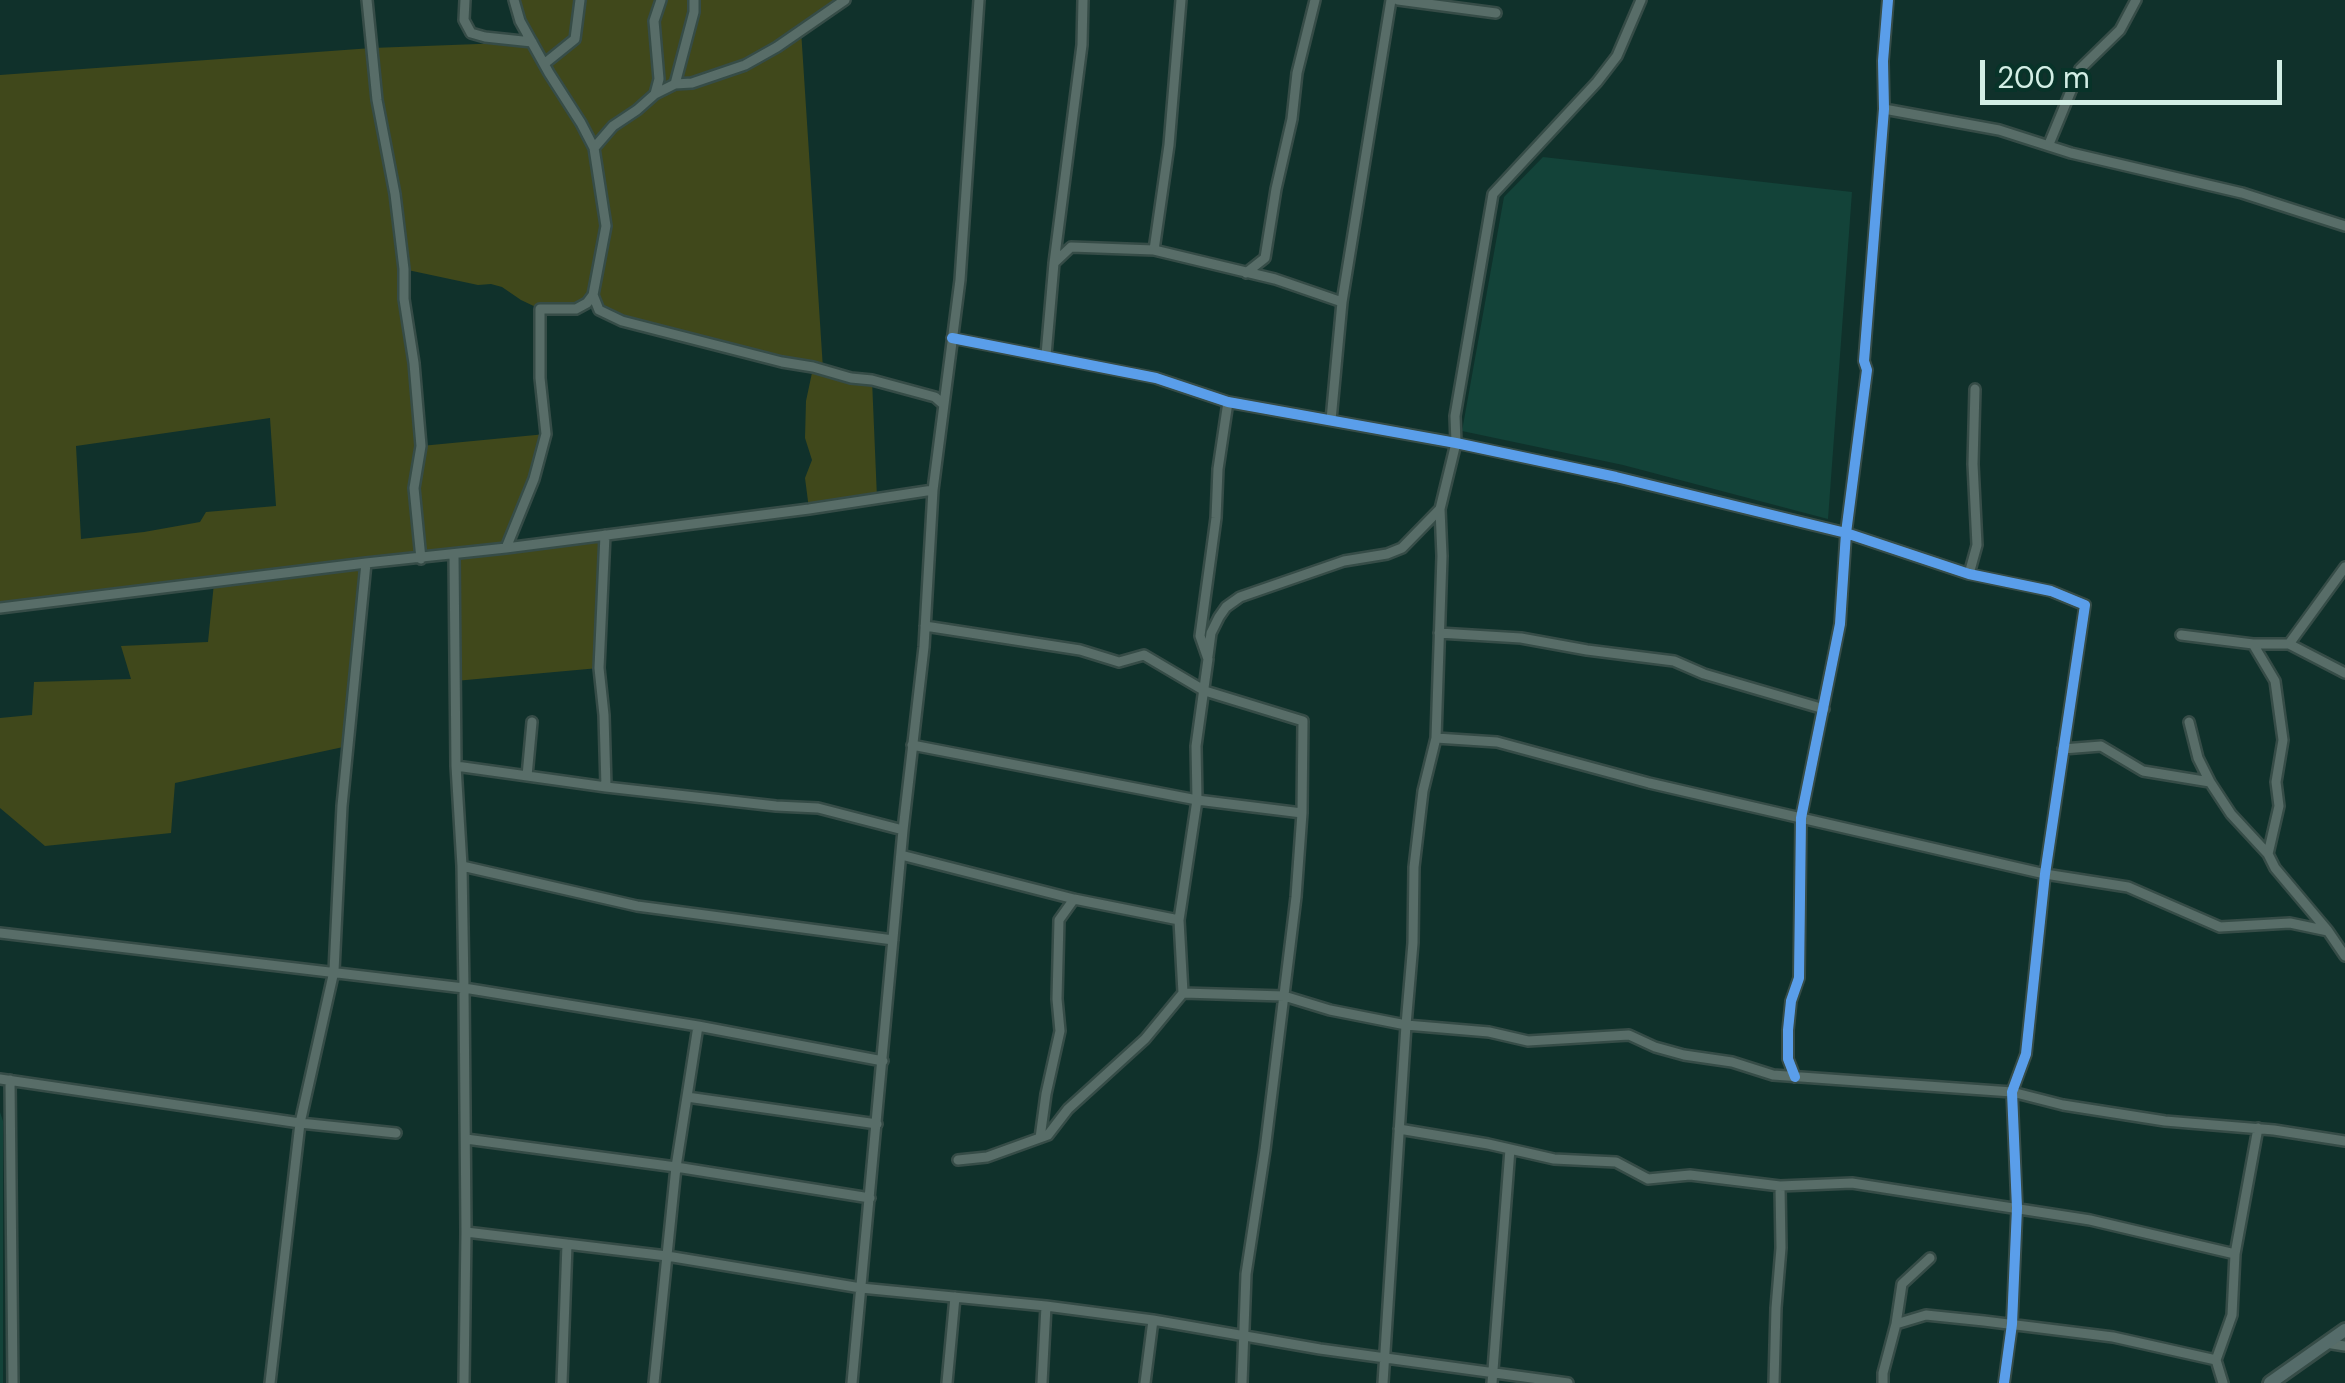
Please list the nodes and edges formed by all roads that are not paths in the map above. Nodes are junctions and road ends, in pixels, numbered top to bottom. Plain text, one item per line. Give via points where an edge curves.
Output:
1 (368, 0) edge
2 (465, 0) edge
3 (514, 0) edge
4 (580, 0) edge
5 (661, 0) edge
6 (694, 0) edge
7 (845, 0) edge
8 (978, 0) edge
9 (1083, 0) edge
10 (1182, 0) edge
11 (1314, 0) edge
12 (1394, 0) edge
13 (1642, 0) edge
14 (1888, 0) edge
15 (2136, 0) edge
16 (1496, 13) dead end
17 (532, 42) junction
18 (544, 64) junction
19 (674, 84) junction
20 (655, 94) junction
21 (1884, 109) junction
22 (2048, 144) junction
23 (594, 148) junction
24 (2345, 226) edge
25 (1154, 250) junction
26 (1054, 263) junction
27 (1246, 272) junction
28 (593, 294) junction
29 (1342, 302) junction
30 (952, 338) junction
31 (1046, 355) junction
32 (1975, 389) dead end
33 (1228, 402) junction
34 (943, 404) junction
35 (1332, 420) junction
36 (1456, 442) junction
37 (933, 490) junction
38 (1440, 510) junction
39 (1846, 534) junction
40 (606, 535) junction
41 (506, 548) junction
42 (454, 554) junction
43 (421, 558) junction
44 (366, 563) junction
45 (2345, 568) edge
46 (1969, 574) junction
47 (0, 608) edge
48 (925, 626) junction
49 (1439, 634) junction
50 (2180, 635) dead end
51 (2253, 644) junction
52 (2289, 644) junction
53 (1208, 659) junction
54 (2345, 674) edge
55 (1204, 691) junction
56 (1824, 709) junction
57 (532, 722) dead end
58 (2189, 722) dead end
59 (1436, 738) junction
60 (912, 745) junction
61 (2063, 748) junction
62 (456, 766) junction
63 (528, 776) junction
64 (2210, 782) junction
65 (606, 787) junction
66 (1197, 800) junction
67 (1302, 813) junction
68 (1801, 818) junction
69 (903, 830) junction
70 (901, 854) junction
71 (2268, 854) junction
72 (462, 866) junction
73 (2045, 874) junction
74 (1074, 899) junction
75 (1179, 920) junction
76 (2328, 932) junction
77 (0, 933) edge
78 (894, 940) junction
79 (2345, 956) edge
80 (334, 971) junction
81 (464, 988) junction
82 (1182, 992) junction
83 (1284, 996) junction
84 (1406, 1025) junction
85 (698, 1026) junction
86 (883, 1061) junction
87 (1795, 1077) junction
88 (5, 1080) edge
89 (2012, 1092) junction
90 (687, 1096) junction
91 (300, 1123) junction
92 (877, 1124) junction
93 (2258, 1128) junction
94 (1399, 1129) junction
95 (396, 1133) dead end
96 (1040, 1138) junction
97 (466, 1139) junction
98 (2345, 1141) edge
99 (1510, 1148) junction
100 (958, 1160) dead end
101 (676, 1167) junction
102 (1780, 1186) junction
103 (870, 1198) junction
104 (2017, 1208) junction
105 (466, 1232) junction
106 (567, 1244) junction
107 (2236, 1254) junction
108 (667, 1256) junction
109 (1930, 1258) dead end
110 (861, 1288) junction
111 (955, 1297) junction
112 (1046, 1306) junction
113 (1153, 1320) junction
114 (1896, 1324) junction
115 (2012, 1324) junction
116 (2345, 1330) edge
117 (1244, 1337) junction
118 (2326, 1343) junction
119 (2345, 1346) edge
120 (1385, 1357) junction
121 (2216, 1360) junction
122 (1493, 1371) junction
123 (13, 1383) edge
124 (270, 1383) edge
125 (464, 1383) edge
126 (562, 1383) edge
127 (654, 1383) edge
128 (852, 1383) edge
129 (947, 1383) edge
130 (1042, 1383) edge
131 (1146, 1383) edge
132 (1242, 1383) edge
133 (1383, 1383) edge
134 (1492, 1383) edge
135 (1568, 1383) edge
136 (1774, 1383) edge
137 (1883, 1383) edge
138 (2004, 1383) edge
139 (2223, 1383) edge
140 (2270, 1383) edge

1 - 43 street via 417,396 421,446 414,488
2 - 17 street via 464,20 472,32
3 - 17 street
4 - 18 street via 575,39
5 - 20 street via 654,22
6 - 19 street
7 - 19 street via 745,65
8 - 30 street
9 - 26 street
10 - 25 street
11 - 27 street via 1265,258
12 - 16 street
12 - 29 street
13 - 36 street via 1617,56 1493,194
14 - 21 street
15 - 22 street via 2120,30 2080,69
17 - 18 street
18 - 23 street
19 - 20 street
20 - 23 street
21 - 22 street
21 - 39 street via 1867,370
22 - 24 street
23 - 28 street via 606,226
25 - 26 street via 1072,248
25 - 27 street
26 - 31 street
27 - 29 street
28 - 34 street via 599,310 622,321 872,380
28 - 41 street via 576,309 540,309 546,434
29 - 35 street
30 - 31 street
30 - 34 street
31 - 33 street via 1156,378
32 - 46 street via 1977,545
33 - 35 street
33 - 53 street via 1200,636
34 - 37 street
35 - 36 street
36 - 38 street
36 - 39 street
37 - 40 street
37 - 48 street
38 - 49 street
38 - 53 street via 1402,548 1240,597 1219,617
39 - 46 street
39 - 56 street via 1840,624
40 - 41 street
40 - 65 street via 598,668
41 - 42 street
42 - 43 street
42 - 62 street
43 - 44 street
44 - 47 street
44 - 80 street
45 - 52 street
46 - 61 street via 2085,605
48 - 55 street via 1119,662 1144,654
48 - 60 street
49 - 56 street via 1521,638 1674,662
49 - 59 street
50 - 51 street
51 - 52 street
51 - 71 street via 2275,681 2282,740 2279,806
52 - 54 street
53 - 55 street
55 - 66 street
55 - 67 street via 1303,721
56 - 68 street
57 - 63 street
58 - 64 street
59 - 68 street via 1497,742
59 - 84 street via 1414,867
60 - 66 street
60 - 69 street
61 - 64 street via 2102,746 2143,771
61 - 73 street
62 - 63 street
62 - 72 street
63 - 65 street
64 - 71 street
65 - 69 street via 818,808
66 - 67 street
66 - 75 street
67 - 83 street
68 - 73 street
68 - 87 street via 1799,978 1788,1030
69 - 70 street
70 - 74 street
70 - 78 street
71 - 76 street
72 - 78 street via 638,906
72 - 81 street
73 - 76 street via 2128,888 2220,926 2290,924
73 - 89 street via 2026,1054
74 - 75 street
74 - 96 street via 1059,920 1060,1031
75 - 82 street
76 - 79 street
77 - 80 street
78 - 86 street
80 - 81 street
80 - 91 street
81 - 85 street
81 - 97 street
82 - 83 street
82 - 96 street via 1145,1039
83 - 84 street
83 - 117 street via 1246,1274
84 - 87 street via 1528,1041 1629,1035 1684,1055
84 - 94 street
85 - 86 street
85 - 90 street
86 - 92 street
87 - 89 street
88 - 91 street
88 - 123 street
89 - 93 street via 2148,1118
89 - 104 street
90 - 92 street
90 - 101 street
91 - 95 street
91 - 124 street
92 - 103 street
93 - 98 street
93 - 107 street
94 - 99 street
94 - 120 street
96 - 100 street
97 - 101 street
97 - 105 street
99 - 102 street via 1554,1159 1616,1162 1648,1179 1690,1174
99 - 122 street
101 - 103 street
101 - 108 street
102 - 104 street via 1852,1183
102 - 136 street
103 - 110 street
104 - 107 street
104 - 115 street
105 - 106 street
105 - 125 street
106 - 108 street
106 - 126 street
107 - 121 street via 2232,1314
108 - 110 street
108 - 127 street
109 - 114 street via 1902,1284
110 - 111 street
110 - 128 street
111 - 112 street
111 - 129 street
112 - 113 street
112 - 130 street
113 - 117 street
113 - 131 street
114 - 115 street via 1926,1315
114 - 137 street
115 - 121 street
115 - 138 street
116 - 118 street
117 - 120 street
117 - 132 street
118 - 119 street
118 - 140 street
120 - 122 street
120 - 133 street
121 - 139 street
122 - 134 street
122 - 135 street

